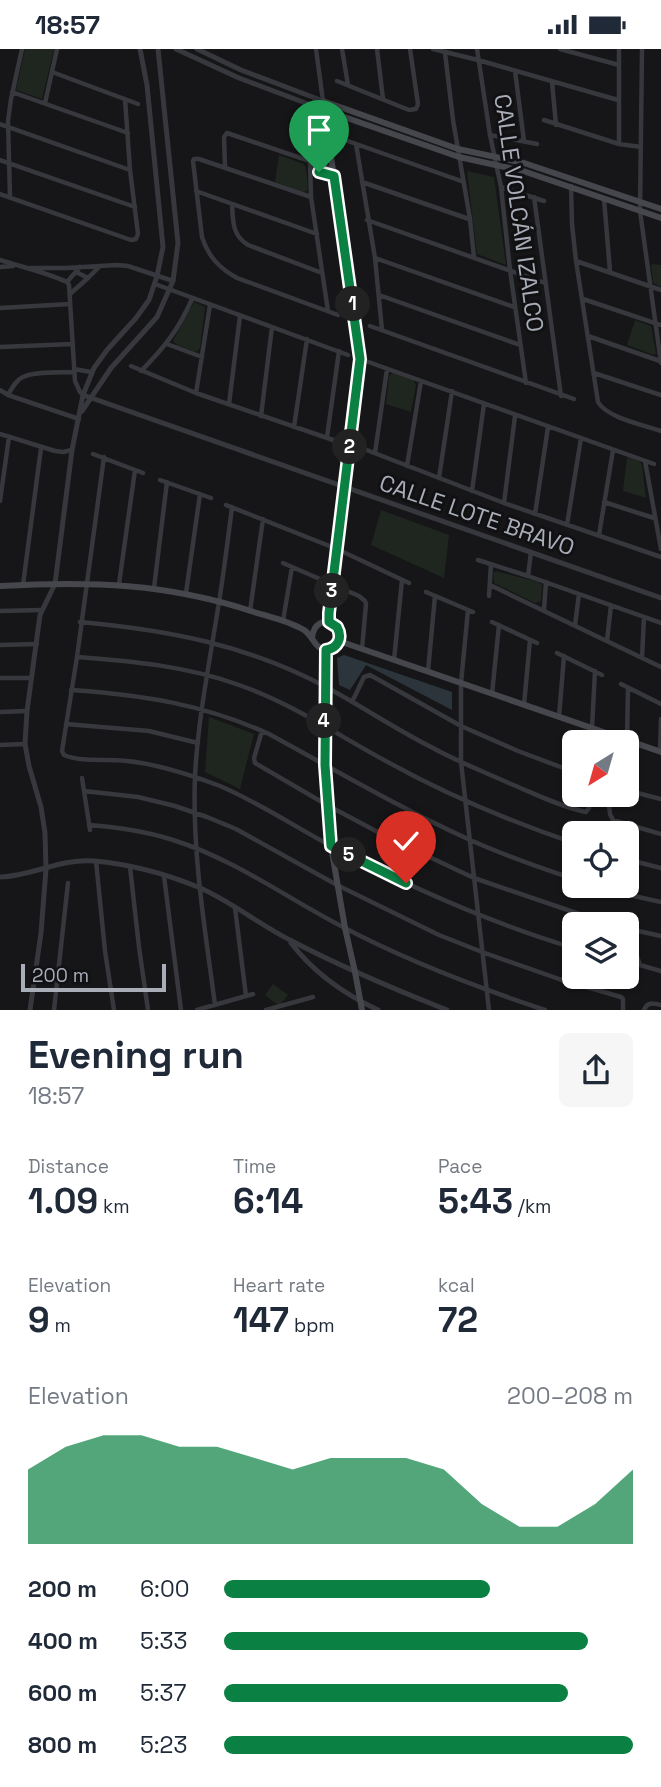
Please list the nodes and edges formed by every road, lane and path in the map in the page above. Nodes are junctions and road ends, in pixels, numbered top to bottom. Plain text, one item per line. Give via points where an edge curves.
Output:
1 (22, 49) edge
2 (57, 49) edge
3 (140, 49) edge
4 (158, 49) edge
5 (176, 49) edge
6 (197, 49) edge
7 (316, 49) edge
8 (342, 49) edge
9 (377, 49) edge
10 (410, 49) edge
11 (433, 49) edge
12 (477, 49) edge
13 (560, 49) edge
14 (619, 49) edge
15 (642, 49) edge
16 (445, 53) junction
17 (478, 60) junction
18 (619, 65) junction
19 (515, 71) junction
20 (52, 72) junction
21 (337, 82) dead end
22 (552, 82) junction
23 (348, 85) junction
24 (12, 92) junction
25 (125, 99) junction
26 (383, 99) junction
27 (618, 100) junction
28 (323, 101) junction
29 (44, 103) junction
30 (138, 104) dead end
31 (324, 110) junction
32 (544, 120) dead end
33 (0, 124) edge
34 (556, 125) junction
35 (8, 127) junction
36 (128, 134) junction
37 (490, 135) junction
38 (342, 139) dead end
39 (524, 141) junction
40 (356, 144) junction
41 (537, 144) dead end
42 (619, 144) junction
43 (641, 147) junction
44 (459, 153) junction
45 (494, 156) junction
46 (0, 160) edge
47 (310, 161) junction
48 (9, 163) junction
49 (496, 165) junction
50 (225, 167) junction
51 (310, 168) junction
52 (130, 170) junction
53 (334, 172) junction
54 (570, 178) junction
55 (362, 182) junction
56 (464, 182) junction
57 (501, 187) junction
58 (571, 187) junction
59 (196, 191) junction
60 (0, 194) edge
61 (311, 197) junction
62 (534, 197) junction
63 (10, 198) junction
64 (604, 198) junction
65 (544, 201) dead end
66 (640, 202) junction
67 (232, 204) junction
68 (135, 207) junction
69 (661, 209) edge
70 (640, 211) junction
71 (661, 218) edge
72 (470, 219) junction
73 (367, 220) junction
74 (317, 235) junction
75 (474, 257) junction
76 (375, 258) junction
77 (0, 260) edge
78 (576, 261) junction
79 (18, 266) junction
80 (100, 266) junction
81 (0, 267) edge
82 (32, 268) junction
83 (78, 270) junction
84 (510, 270) junction
85 (610, 271) junction
86 (323, 274) junction
87 (158, 276) junction
88 (89, 278) junction
89 (173, 281) junction
90 (67, 282) junction
91 (545, 283) junction
92 (155, 284) junction
93 (649, 286) junction
94 (170, 290) junction
95 (661, 290) edge
96 (69, 294) junction
97 (379, 295) junction
98 (192, 299) junction
99 (583, 299) junction
100 (70, 304) junction
101 (210, 305) junction
102 (514, 307) junction
103 (0, 308) edge
104 (328, 311) junction
105 (338, 315) dead end
106 (240, 316) junction
107 (658, 325) edge
108 (370, 326) dead end
109 (272, 327) junction
110 (382, 330) junction
111 (588, 336) junction
112 (307, 339) junction
113 (72, 344) junction
114 (167, 344) junction
115 (520, 345) junction
116 (0, 347) edge
117 (339, 351) junction
118 (348, 355) dead end
119 (202, 357) junction
120 (360, 359) junction
121 (661, 362) edge
122 (131, 366) dead end
123 (387, 369) junction
124 (74, 371) junction
125 (141, 371) junction
126 (91, 372) junction
127 (594, 373) junction
128 (75, 381) junction
129 (421, 381) junction
130 (526, 383) junction
131 (86, 385) junction
132 (97, 389) junction
133 (0, 390) edge
134 (452, 391) junction
135 (197, 393) junction
136 (8, 395) junction
137 (83, 395) junction
138 (661, 395) edge
139 (561, 396) junction
140 (92, 398) junction
141 (574, 399) dead end
142 (229, 404) junction
143 (484, 404) junction
144 (79, 416) junction
145 (261, 416) junction
146 (516, 416) junction
147 (294, 427) junction
148 (548, 427) junction
149 (661, 431) edge
150 (0, 434) edge
151 (9, 437) junction
152 (327, 437) junction
153 (581, 438) junction
154 (339, 442) dead end
155 (41, 448) junction
156 (364, 449) dead end
157 (72, 450) junction
158 (613, 450) junction
159 (375, 453) junction
160 (93, 454) dead end
161 (103, 457) junction
162 (645, 460) junction
163 (654, 464) dead end
164 (407, 466) junction
165 (135, 470) junction
166 (143, 473) dead end
167 (439, 478) junction
168 (160, 480) dead end
169 (167, 482) junction
170 (345, 487) junction
171 (472, 491) junction
172 (200, 494) junction
173 (211, 498) dead end
174 (0, 501) edge
175 (604, 502) junction
176 (504, 503) junction
177 (535, 514) junction
178 (654, 518) junction
179 (263, 519) junction
180 (567, 525) junction
181 (599, 535) junction
182 (338, 549) junction
183 (661, 549) edge
184 (531, 552) junction
185 (661, 558) edge
186 (478, 560) dead end
187 (284, 563) dead end
188 (491, 564) junction
189 (292, 567) junction
190 (528, 576) junction
191 (402, 580) junction
192 (546, 582) junction
193 (86, 583) junction
194 (332, 583) junction
195 (409, 583) dead end
196 (55, 584) junction
197 (119, 584) junction
198 (23, 585) junction
199 (490, 585) junction
200 (0, 586) edge
201 (154, 588) junction
202 (426, 592) dead end
203 (186, 593) junction
204 (579, 594) junction
205 (435, 596) junction
206 (489, 596) dead end
207 (661, 598) edge
208 (219, 601) junction
209 (611, 605) junction
210 (41, 610) junction
211 (544, 610) junction
212 (0, 611) edge
213 (250, 611) junction
214 (644, 617) junction
215 (80, 622) junction
216 (283, 622) junction
217 (329, 622) junction
218 (492, 622) dead end
219 (319, 623) junction
220 (661, 623) edge
221 (292, 625) junction
222 (499, 625) junction
223 (575, 625) junction
224 (312, 638) junction
225 (530, 640) junction
226 (339, 641) junction
227 (607, 641) junction
228 (212, 642) junction
229 (537, 643) dead end
230 (37, 644) junction
231 (0, 645) edge
232 (362, 649) junction
233 (326, 650) junction
234 (557, 653) dead end
235 (564, 656) junction
236 (77, 657) junction
237 (642, 658) junction
238 (394, 660) junction
239 (661, 667) edge
240 (428, 671) junction
241 (595, 671) junction
242 (207, 675) junction
243 (602, 675) dead end
244 (0, 678) edge
245 (31, 678) junction
246 (461, 683) junction
247 (621, 684) dead end
248 (325, 686) junction
249 (628, 688) junction
250 (71, 690) junction
251 (492, 694) junction
252 (352, 702) junction
253 (661, 704) edge
254 (524, 705) junction
255 (201, 709) junction
256 (27, 711) junction
257 (0, 712) edge
258 (559, 717) junction
259 (661, 719) edge
260 (66, 724) junction
261 (324, 725) junction
262 (461, 726) junction
263 (592, 728) junction
264 (598, 730) edge
265 (627, 730) edge
266 (262, 731) junction
267 (198, 743) junction
268 (25, 744) junction
269 (639, 744) edge
270 (0, 745) edge
271 (660, 752) edge
272 (461, 762) junction
273 (325, 765) junction
274 (562, 768) edge
275 (195, 777) junction
276 (82, 778) dead end
277 (84, 792) junction
278 (639, 793) edge
279 (661, 799) edge
280 (464, 800) junction
281 (562, 804) edge
282 (327, 805) junction
283 (572, 807) edge
284 (589, 807) edge
285 (609, 807) edge
286 (195, 813) junction
287 (661, 834) edge
288 (469, 839) junction
289 (562, 839) edge
290 (331, 846) junction
291 (196, 848) junction
292 (96, 861) junction
293 (639, 862) edge
294 (130, 867) junction
295 (661, 868) edge
296 (46, 869) junction
297 (562, 875) edge
298 (164, 876) junction
299 (0, 877) edge
300 (474, 878) junction
301 (68, 883) dead end
302 (337, 885) junction
303 (199, 888) junction
304 (639, 897) edge
305 (661, 902) edge
306 (235, 908) junction
307 (574, 912) edge
308 (477, 915) junction
309 (345, 928) junction
310 (661, 936) edge
311 (289, 940) junction
312 (562, 945) edge
313 (482, 953) junction
314 (661, 971) edge
315 (355, 972) junction
316 (487, 990) junction
317 (253, 994) dead end
318 (246, 996) junction
319 (313, 997) dead end
320 (215, 1005) junction
321 (661, 1005) edge
322 (361, 1006) edge
323 (645, 1007) edge
324 (30, 1010) edge
325 (54, 1010) edge
326 (114, 1010) edge
327 (148, 1010) edge
328 (181, 1010) edge
329 (197, 1010) edge
330 (266, 1010) edge
331 (378, 1010) edge
332 (447, 1010) edge
333 (489, 1010) edge
334 (545, 1010) edge
335 (623, 1010) edge

1 - 24 street
2 - 20 street
3 - 87 street via 163,236
4 - 89 street via 178,243
5 - 31 street
6 - 28 street
7 - 28 street
8 - 23 street
9 - 26 street
10 - 26 street via 418,104 409,110
11 - 16 street
12 - 17 street, CALLE VOLCÁN IZALCO
13 - 18 street
14 - 18 street
15 - 43 street
16 - 17 street
16 - 44 street
17 - 19 street
17 - 37 street, CALLE VOLCÁN IZALCO
18 - 27 street
19 - 22 street
19 - 39 street
20 - 25 street
20 - 29 street
21 - 23 street
22 - 27 street
22 - 34 street
23 - 26 street
24 - 29 street
24 - 35 street
25 - 30 street
25 - 36 street
27 - 42 street
28 - 31 main road
28 - 44 main road
29 - 36 street
31 - 44 main road
31 - 53 main road
32 - 34 street
33 - 35 street
34 - 42 street
35 - 48 street
35 - 52 street
36 - 52 street
37 - 39 street
37 - 45 street, CALLE VOLCÁN IZALCO
38 - 40 street
39 - 41 street
40 - 55 street
40 - 56 street
42 - 43 street
43 - 66 street
44 - 45 main road
44 - 49 main road
44 - 56 street
45 - 49 street, CALLE VOLCÁN IZALCO
45 - 54 main road
46 - 48 street
47 - 50 street via 228,133 224,137
47 - 51 street
47 - 53 street
48 - 63 street
48 - 68 street
49 - 57 street, CALLE VOLCÁN IZALCO
49 - 58 main road
50 - 59 street via 194,159
50 - 61 street
51 - 53 street
51 - 61 street
52 - 68 street
53 - 120 main road
54 - 58 street
54 - 66 main road
55 - 72 street
55 - 73 street
56 - 72 street
57 - 62 street
57 - 84 street, CALLE VOLCÁN IZALCO
58 - 64 main road
58 - 78 street
59 - 67 street
59 - 104 street via 205,246 222,268 237,278
60 - 63 street
61 - 74 street
62 - 65 street
62 - 91 street
63 - 68 street via 131,240 138,234
64 - 70 main road
64 - 85 street
66 - 69 main road
66 - 70 street
67 - 74 street
67 - 86 street via 234,229 241,241
70 - 71 main road
70 - 93 street
72 - 75 street
73 - 75 street
73 - 76 street
74 - 86 street
75 - 84 street
76 - 97 street
76 - 102 street
77 - 79 street
78 - 85 street
78 - 99 street
79 - 81 street
79 - 82 street
80 - 83 street
80 - 87 street via 123,265
80 - 88 street
82 - 83 street
82 - 90 street
83 - 88 street
83 - 90 street
84 - 91 street
84 - 102 street, CALLE VOLCÁN IZALCO
85 - 93 street
86 - 104 street
87 - 89 street
87 - 92 street
88 - 96 street
89 - 94 street
90 - 96 street
91 - 139 street
92 - 94 street
92 - 126 street via 142,310
93 - 95 street
93 - 107 street
94 - 98 street
94 - 132 street via 157,317
96 - 100 street
97 - 110 street
97 - 115 street
98 - 101 street
98 - 114 street
99 - 107 street
99 - 111 street
100 - 103 street
100 - 113 street
101 - 106 street
101 - 119 street
102 - 115 street, CALLE VOLCÁN IZALCO
104 - 105 street
106 - 109 street
106 - 142 street
107 - 121 street
108 - 110 street
109 - 112 street
109 - 145 street
110 - 130 street
111 - 121 street
111 - 127 street
112 - 117 street
112 - 147 street
113 - 116 street
113 - 124 street
114 - 119 street
114 - 125 street
115 - 130 street, CALLE VOLCÁN IZALCO
117 - 118 street
117 - 152 street
119 - 135 street
120 - 123 street
120 - 170 main road
122 - 125 street
123 - 129 street
123 - 159 street
124 - 126 street
124 - 128 street
124 - 136 street via 22,377
125 - 135 street
126 - 131 street
127 - 138 street
127 - 149 street via 598,402 604,410
128 - 131 street
128 - 137 street
129 - 134 street
129 - 164 street
130 - 139 street
131 - 132 street
131 - 137 street
132 - 140 street
133 - 136 street
134 - 143 street
134 - 167 street
135 - 142 street
136 - 144 street
137 - 140 street, CALLE LOTE BRAVO
137 - 144 street
139 - 141 street
140 - 144 street
140 - 170 street, CALLE LOTE BRAVO
142 - 145 street
143 - 146 street
143 - 171 street
144 - 157 street
145 - 147 street
146 - 148 street
146 - 176 street
147 - 152 street
148 - 153 street
148 - 177 street
150 - 151 street
151 - 155 street
151 - 174 street
152 - 154 street
153 - 158 street
153 - 180 street
155 - 157 street
155 - 198 street
156 - 159 street
157 - 196 street
158 - 162 street
158 - 175 street
159 - 164 street
160 - 161 street
161 - 165 street
161 - 193 street
162 - 163 street
162 - 178 street
164 - 167 street
165 - 166 street
165 - 197 street
167 - 171 street
168 - 169 street
169 - 172 street
169 - 201 street
170 - 182 main road
170 - 184 street, CALLE LOTE BRAVO
171 - 176 street
172 - 173 street
172 - 203 street
175 - 178 street
175 - 181 street
176 - 177 street
177 - 180 street
178 - 183 street
179 - 182 street
179 - 208 street via 229,506
179 - 213 street
180 - 181 street
181 - 185 street
182 - 191 street
182 - 194 main road
184 - 190 street
184 - 207 street, CALLE LOTE BRAVO
186 - 188 street
187 - 189 street
188 - 190 street
188 - 199 street
189 - 194 street
189 - 216 street
190 - 192 street
191 - 195 street
191 - 238 street
192 - 204 street
192 - 211 street
193 - 196 main road
193 - 197 main road
193 - 215 street
194 - 217 main road
194 - 232 street via 365,601
196 - 198 main road
196 - 210 street
197 - 201 main road
198 - 200 main road
199 - 206 street
199 - 211 street
201 - 203 main road
202 - 205 street
203 - 208 main road
204 - 209 street
204 - 223 street
205 - 240 street
205 - 246 street via 470,611
208 - 213 main road
208 - 228 street
209 - 214 street
209 - 227 street
210 - 212 street
210 - 230 street
211 - 223 street
213 - 216 main road
214 - 220 street
214 - 237 street
215 - 228 street
215 - 236 street
216 - 221 main road
217 - 219 main road
217 - 226 main road via 337,627
218 - 222 street
219 - 221 main road
219 - 224 main road
221 - 224 main road
222 - 225 street
222 - 251 street
223 - 227 street
224 - 233 main road via 318,648
225 - 229 street
225 - 254 street
226 - 232 main road
226 - 233 main road
227 - 237 street
228 - 242 street
228 - 248 street
230 - 231 street
230 - 245 street
232 - 238 main road
233 - 248 main road
234 - 235 street
235 - 241 street
235 - 258 street
236 - 242 street
236 - 250 street
237 - 239 street
238 - 240 main road
240 - 246 main road
241 - 243 street
241 - 263 street
242 - 255 street
242 - 261 street via 255,690
244 - 245 street
245 - 256 street
246 - 251 main road
246 - 262 street
247 - 249 street
248 - 252 street
248 - 261 main road
249 - 253 street
249 - 265 street
250 - 255 street via 138,695
250 - 260 street
251 - 254 main road
252 - 262 street via 364,677 370,675
252 - 272 street
254 - 258 main road
255 - 266 street
255 - 267 street
256 - 257 street
256 - 268 street
258 - 263 main road
259 - 271 street
260 - 267 street via 149,731
260 - 275 street via 62,751 68,757 130,761
261 - 273 main road
261 - 280 street
262 - 272 street
262 - 274 street
263 - 264 main road
266 - 273 street
266 - 282 street via 255,763
267 - 275 street
268 - 270 street
268 - 296 street via 41,807
269 - 271 main road
272 - 280 street
272 - 281 street
273 - 282 main road
273 - 288 street
275 - 286 street
275 - 290 street via 246,797
276 - 277 street
277 - 286 street via 138,797
277 - 291 street via 89,828 145,832
278 - 279 street
280 - 288 street
280 - 289 street
282 - 290 main road
282 - 300 street
283 - 284 street via 586,812
285 - 287 street via 612,820
286 - 291 street
286 - 302 street via 236,829
288 - 297 street
288 - 300 street
290 - 302 main road
290 - 308 street
291 - 303 street
291 - 309 street
292 - 294 street
292 - 296 street via 77,860
292 - 326 street
293 - 295 street
294 - 298 street
294 - 327 street
296 - 299 street
296 - 324 street
298 - 303 street
298 - 328 street
300 - 307 street
300 - 308 street
301 - 325 street
302 - 309 main road
302 - 313 street
303 - 306 street
303 - 320 street
304 - 305 street
306 - 311 street
306 - 318 street
308 - 312 street
308 - 313 street
309 - 315 main road
309 - 316 street
310 - 314 street via 629,933 640,965
311 - 315 street
311 - 322 street via 320,974
313 - 316 street
313 - 335 street via 618,996 623,999
315 - 322 main road
315 - 332 street
316 - 333 street
316 - 334 street
317 - 318 street
318 - 320 street
319 - 330 street
320 - 329 street
321 - 323 street
322 - 331 street

